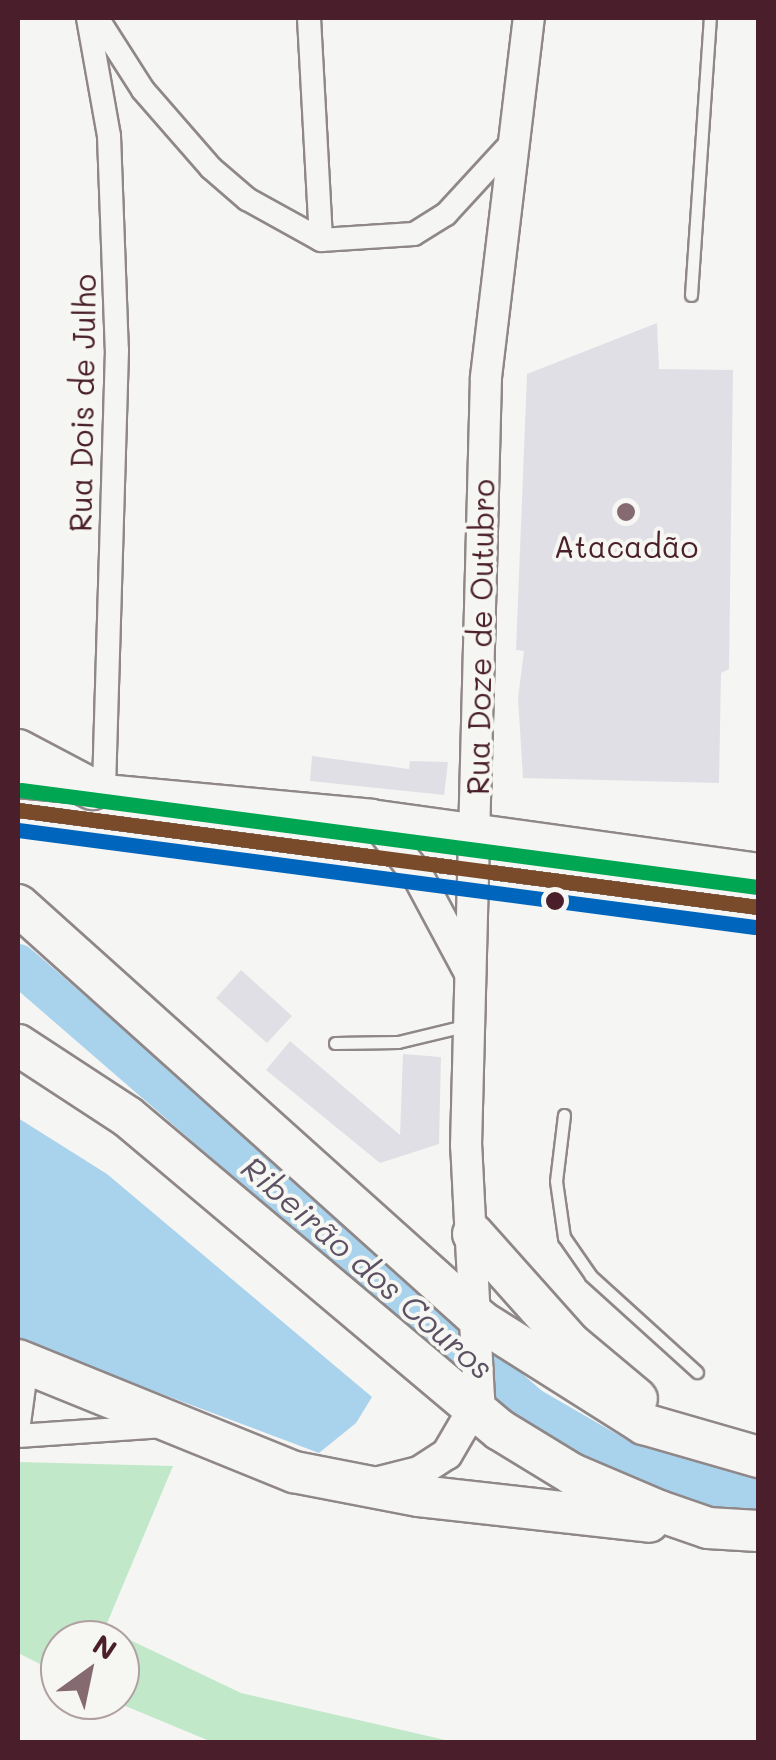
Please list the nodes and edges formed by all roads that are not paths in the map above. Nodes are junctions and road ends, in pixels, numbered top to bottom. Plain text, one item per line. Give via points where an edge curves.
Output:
1 (88, 18) edge
2 (97, 18) edge
3 (309, 18) edge
4 (530, 18) edge
5 (710, 18) edge
6 (520, 134) junction
7 (322, 240) junction
8 (691, 295) dead end
9 (18, 750) edge
10 (18, 782) edge
11 (98, 790) junction
12 (18, 810) edge
13 (371, 815) junction
14 (476, 830) junction
15 (404, 859) junction
16 (477, 867) junction
17 (758, 869) edge
18 (18, 904) edge
19 (758, 907) edge
20 (471, 976) junction
21 (470, 1025) junction
22 (335, 1043) dead end
23 (18, 1045) edge
24 (564, 1115) dead end
25 (473, 1234) junction
26 (481, 1328) junction
27 (22, 1362) edge
28 (697, 1372) dead end
29 (476, 1406) junction
30 (174, 1426) junction
31 (18, 1433) edge
32 (691, 1441) junction
33 (758, 1457) edge
34 (358, 1488) junction
35 (708, 1528) junction
36 (758, 1531) edge

1 - 11 street, Rua Dois de Julho via 109,136 118,350
2 - 7 street via 143,90 211,168 247,198
3 - 7 street
4 - 6 street, Rua Doze de Outubro
5 - 8 lane
6 - 7 street via 446,214 414,234
6 - 14 street, Rua Doze de Outubro via 486,377
9 - 11 highway
10 - 11 street
11 - 13 street
12 - 15 lane
13 - 14 street
13 - 15 street
14 - 16 street, Rua Doze de Outubro
14 - 17 street
15 - 16 lane
15 - 20 street
16 - 19 lane
16 - 20 street, Rua Doze de Outubro
18 - 26 highway
20 - 21 street, Rua Doze de Outubro
21 - 22 lane via 398,1042
21 - 25 street, Rua Doze de Outubro
23 - 29 highway via 128,1117
24 - 28 lane via 556,1181 564,1236 591,1276
25 - 26 street, Rua Doze de Outubro
25 - 32 highway via 570,1343
26 - 29 street, Rua Doze de Outubro
26 - 32 highway via 599,1402
27 - 30 highway
27 - 31 street
29 - 34 street via 433,1463
29 - 35 highway via 572,1474
30 - 31 street
30 - 34 highway
32 - 33 highway
34 - 35 highway
35 - 36 highway

